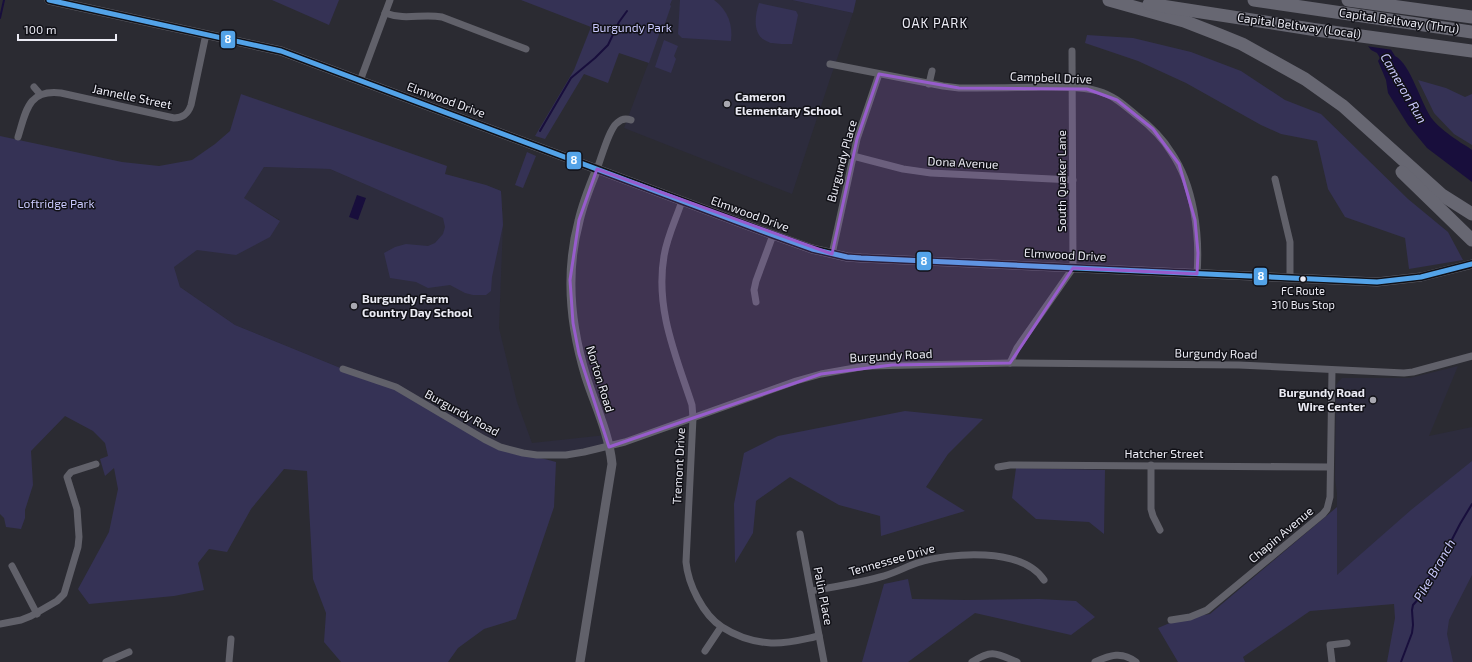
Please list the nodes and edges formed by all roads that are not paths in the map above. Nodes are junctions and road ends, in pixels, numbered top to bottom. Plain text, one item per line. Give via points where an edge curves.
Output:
1 (49, 0) edge
2 (390, 0) edge
3 (1109, 0) edge
4 (1126, 0) edge
5 (1254, 0) edge
6 (1348, 0) edge
7 (385, 13) junction
8 (1472, 18) edge
9 (1472, 32) edge
10 (206, 34) junction
11 (526, 48) dead end
12 (1456, 48) junction
13 (1072, 51) dead end
14 (1472, 51) edge
15 (1472, 57) edge
16 (830, 64) dead end
17 (1281, 65) junction
18 (932, 71) dead end
19 (879, 74) junction
20 (360, 81) junction
21 (929, 84) junction
22 (34, 87) dead end
23 (1072, 88) junction
24 (40, 94) junction
25 (631, 120) dead end
26 (18, 137) dead end
27 (853, 156) junction
28 (597, 169) junction
29 (1275, 179) dead end
30 (1073, 180) junction
31 (1415, 184) junction
32 (682, 201) junction
33 (1472, 214) edge
34 (1472, 227) edge
35 (773, 235) junction
36 (1472, 240) edge
37 (832, 254) junction
38 (1472, 264) edge
39 (1073, 268) junction
40 (1197, 274) junction
41 (1290, 278) junction
42 (756, 302) dead end
43 (1472, 356) edge
44 (1010, 363) junction
45 (342, 369) dead end
46 (1332, 370) junction
47 (693, 418) junction
48 (609, 447) junction
49 (96, 464) dead end
50 (1151, 465) junction
51 (998, 467) dead end
52 (1330, 467) junction
53 (1160, 530) dead end
54 (800, 534) dead end
55 (12, 566) dead end
56 (1044, 580) dead end
57 (811, 591) junction
58 (37, 614) junction
59 (1171, 620) dead end
60 (0, 624) edge
61 (721, 627) junction
62 (819, 636) junction
63 (231, 639) dead end
64 (1346, 643) dead end
65 (705, 651) dead end
66 (129, 652) dead end
67 (106, 662) edge
68 (229, 662) edge
69 (580, 662) edge
70 (824, 662) edge
71 (972, 662) edge
72 (1017, 662) edge
73 (1096, 662) edge
74 (1136, 662) edge
75 (1332, 662) edge

1 - 10 street, Elmwood Drive
2 - 7 street
3 - 17 highway via 1201,27 1242,44
4 - 12 highway, Capital Beltway (Local) via 1318,30
5 - 9 highway, Capital Beltway (Thru)
6 - 8 highway, Capital Beltway (Thru)
7 - 11 street via 399,17 442,17
7 - 20 street
10 - 20 street, Elmwood Drive via 281,52
10 - 24 street, Jannelle Street via 191,105 183,117 174,118 62,93
12 - 14 highway, Capital Beltway (Local)
12 - 15 highway
13 - 23 street, South Quaker Lane
16 - 19 street, Campbell Drive
17 - 31 highway via 1311,88
17 - 33 highway via 1324,91 1436,190
18 - 21 street
19 - 21 street, Campbell Drive
19 - 27 street, Burgundy Place
20 - 28 street, Elmwood Drive
21 - 23 street, Campbell Drive via 959,88
22 - 24 street
23 - 30 street, South Quaker Lane
23 - 40 street, Campbell Drive via 1097,91 1117,100 1153,129 1172,152 1184,177 1195,220
24 - 26 street via 29,103
25 - 28 street, Norton Road via 626,118 614,125
27 - 30 street, Dona Avenue via 903,169 931,173
27 - 37 street, Burgundy Place
28 - 32 street, Elmwood Drive
28 - 48 street, Norton Road via 575,235 570,295 579,354
29 - 41 street via 1290,242
30 - 39 street, South Quaker Lane
31 - 34 highway
31 - 36 highway
32 - 35 street, Elmwood Drive
32 - 47 street, Tremont Drive via 664,256 662,295 667,330 692,405
35 - 37 street, Elmwood Drive
35 - 42 street via 756,281
37 - 39 street, Elmwood Drive via 861,258
38 - 41 street, Elmwood Drive via 1421,277 1392,281
39 - 40 street, Elmwood Drive
39 - 44 street via 1017,348
40 - 41 street, Elmwood Drive
43 - 46 street, Burgundy Road via 1413,372
44 - 46 street, Burgundy Road via 1239,365
44 - 47 street, Burgundy Road via 892,365 843,369 796,380
45 - 48 street, Burgundy Road via 396,387 484,439 523,453 566,455
46 - 52 street, Chapin Avenue
47 - 48 street, Burgundy Road
47 - 61 street, Tremont Drive via 686,569 699,601
48 - 69 street, Norton Road via 611,471
49 - 58 street via 71,472 67,477 77,509 78,547 64,594
50 - 51 street, Hatcher Street via 1010,464
50 - 52 street, Hatcher Street
50 - 53 street via 1151,509
52 - 59 street, Chapin Avenue via 1330,497 1323,514 1207,610 1190,617
54 - 57 street, Palin Place
55 - 58 street
56 - 57 street, Tennessee Drive via 1037,570 1029,565 972,554 924,561 882,577
57 - 62 street, Palin Place
58 - 60 street
61 - 62 street, Tremont Drive via 761,642 782,643
61 - 65 street
62 - 70 street, Palin Place
63 - 68 street
64 - 75 street via 1330,645
66 - 67 street
71 - 72 street via 992,653
73 - 74 street via 1116,654 1124,655

